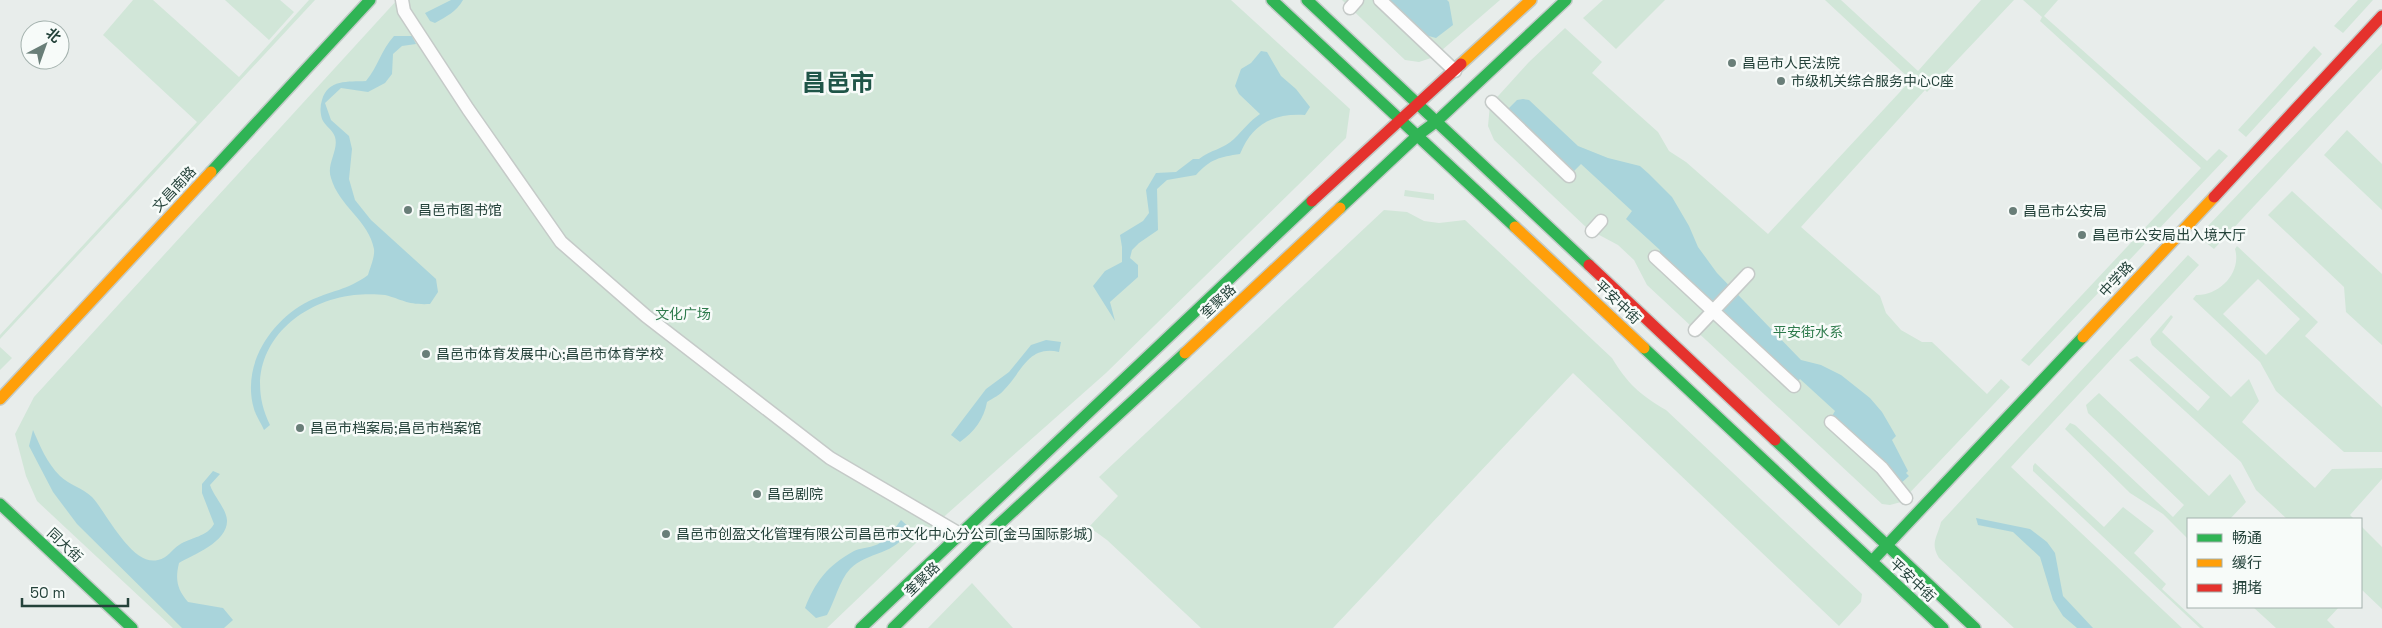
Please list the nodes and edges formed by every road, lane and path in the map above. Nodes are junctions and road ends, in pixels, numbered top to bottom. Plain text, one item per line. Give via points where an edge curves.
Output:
1 (370, 0) edge
2 (402, 0) edge
3 (1272, 0) edge
4 (1307, 0) edge
5 (1380, 0) edge
6 (1531, 0) edge
7 (1566, 0) edge
8 (2382, 16) edge
9 (1455, 71) junction
10 (1492, 102) dead end
11 (1419, 105) junction
12 (1437, 121) junction
13 (1401, 122) junction
14 (1418, 135) junction
15 (1569, 176) dead end
16 (1601, 220) dead end
17 (1592, 231) dead end
18 (1656, 257) dead end
19 (1748, 274) dead end
20 (1712, 311) junction
21 (1695, 330) dead end
22 (1794, 386) dead end
23 (0, 399) edge
24 (1831, 422) dead end
25 (1906, 498) dead end
26 (0, 504) edge
27 (958, 533) junction
28 (1888, 546) junction
29 (1872, 561) junction
30 (132, 628) edge
31 (861, 628) edge
32 (893, 628) edge
33 (1943, 628) edge
34 (1975, 628) edge

1 - 23 main road, 文昌南路
2 - 27 street via 404,11 468,109 561,242 646,316 830,458
3 - 13 main road, 平安中街
4 - 11 main road, 平安中街
5 - 9 street
6 - 9 main road, 奎聚路
7 - 12 main road, 奎聚路
8 - 28 main road, 中学路
9 - 11 main road, 奎聚路
10 - 15 street
11 - 12 main road, 平安中街
11 - 13 main road, 奎聚路
12 - 14 main road, 奎聚路
12 - 28 main road, 平安中街
13 - 14 main road, 平安中街
13 - 27 main road, 奎聚路 via 1246,261
14 - 29 main road, 平安中街
14 - 32 main road, 奎聚路 via 995,528
16 - 17 street
18 - 20 street
19 - 20 street
20 - 21 street
20 - 22 street
24 - 25 street via 1882,468
26 - 30 main road, 同大街
27 - 31 main road, 奎聚路
28 - 29 main road, 中学路
28 - 34 main road, 平安中街
29 - 33 main road, 平安中街

